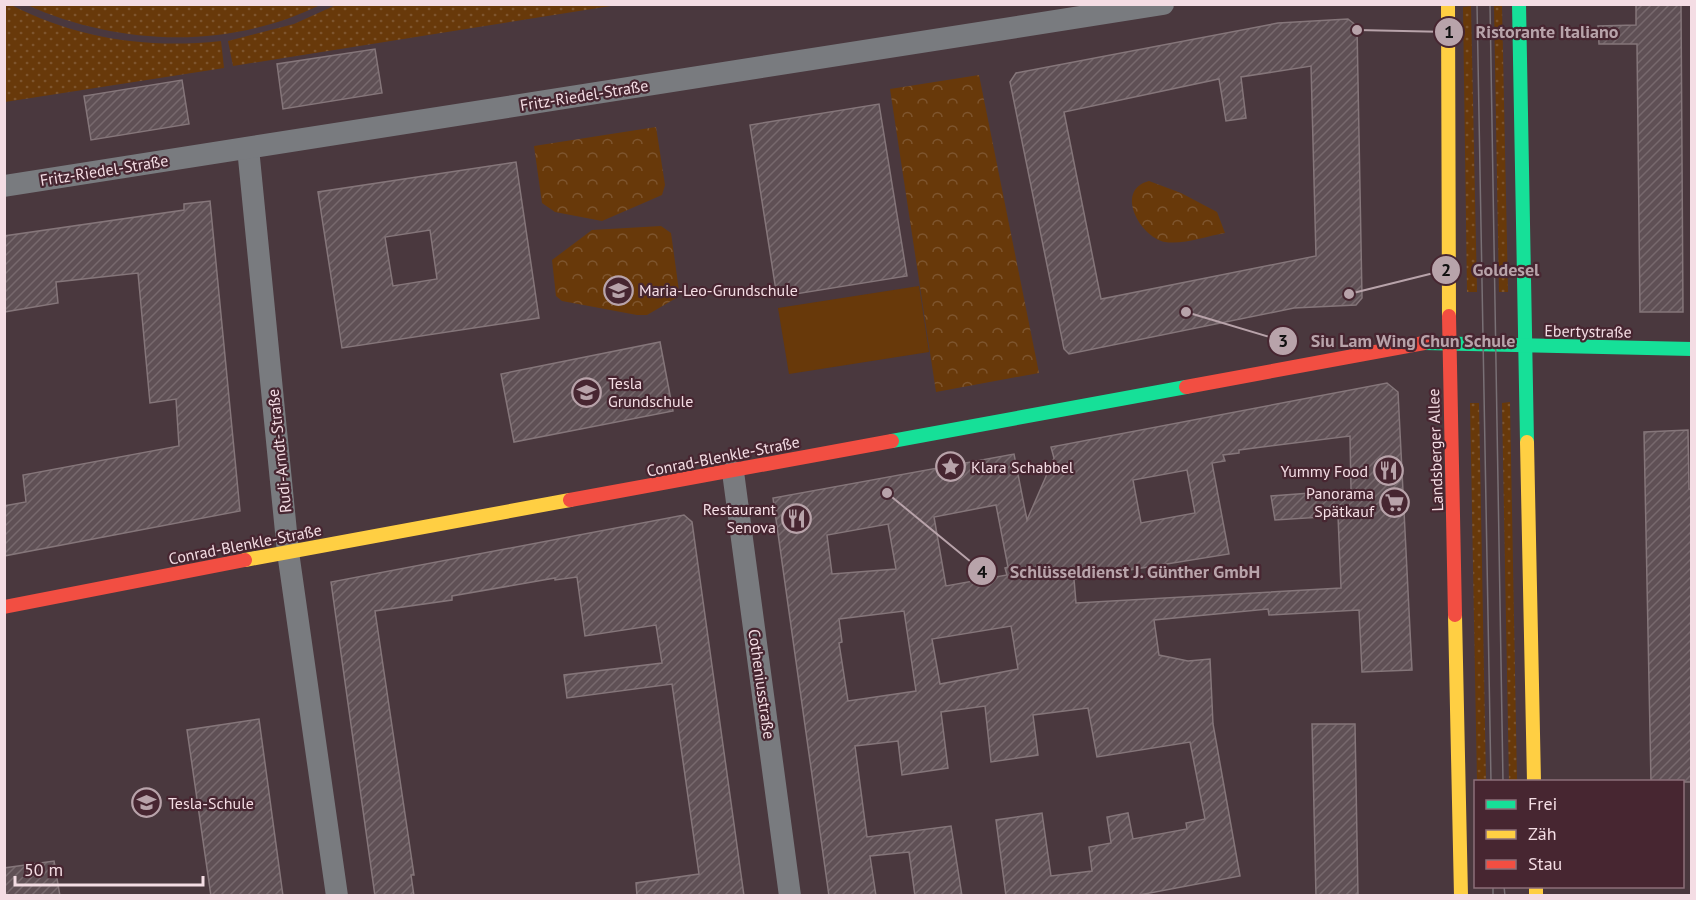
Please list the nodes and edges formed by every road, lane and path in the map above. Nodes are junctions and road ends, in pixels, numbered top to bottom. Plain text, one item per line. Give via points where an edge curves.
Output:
1 (1163, 4) edge
2 (1448, 4) edge
3 (1519, 4) edge
4 (248, 148) junction
5 (4, 186) edge
6 (1449, 343) junction
7 (1525, 345) junction
8 (1692, 349) edge
9 (733, 472) junction
10 (288, 552) junction
11 (4, 607) edge
12 (1534, 780) edge
13 (337, 896) edge
14 (790, 896) edge
15 (1461, 896) edge

1 - 4 street, Fritz-Riedel-Straße
2 - 6 street, Landsberger Allee
3 - 7 street
4 - 5 street, Fritz-Riedel-Straße
4 - 10 street, Rudi-Arndt-Straße
6 - 7 street, Ebertystraße
6 - 9 street, Conrad-Blenkle-Straße via 1424,343 1306,363
6 - 15 street, Landsberger Allee
7 - 8 street, Ebertystraße
7 - 12 street
9 - 10 street, Conrad-Blenkle-Straße
9 - 14 street, Cotheniusstraße
10 - 11 street, Conrad-Blenkle-Straße
10 - 13 street, Rudi-Arndt-Straße

